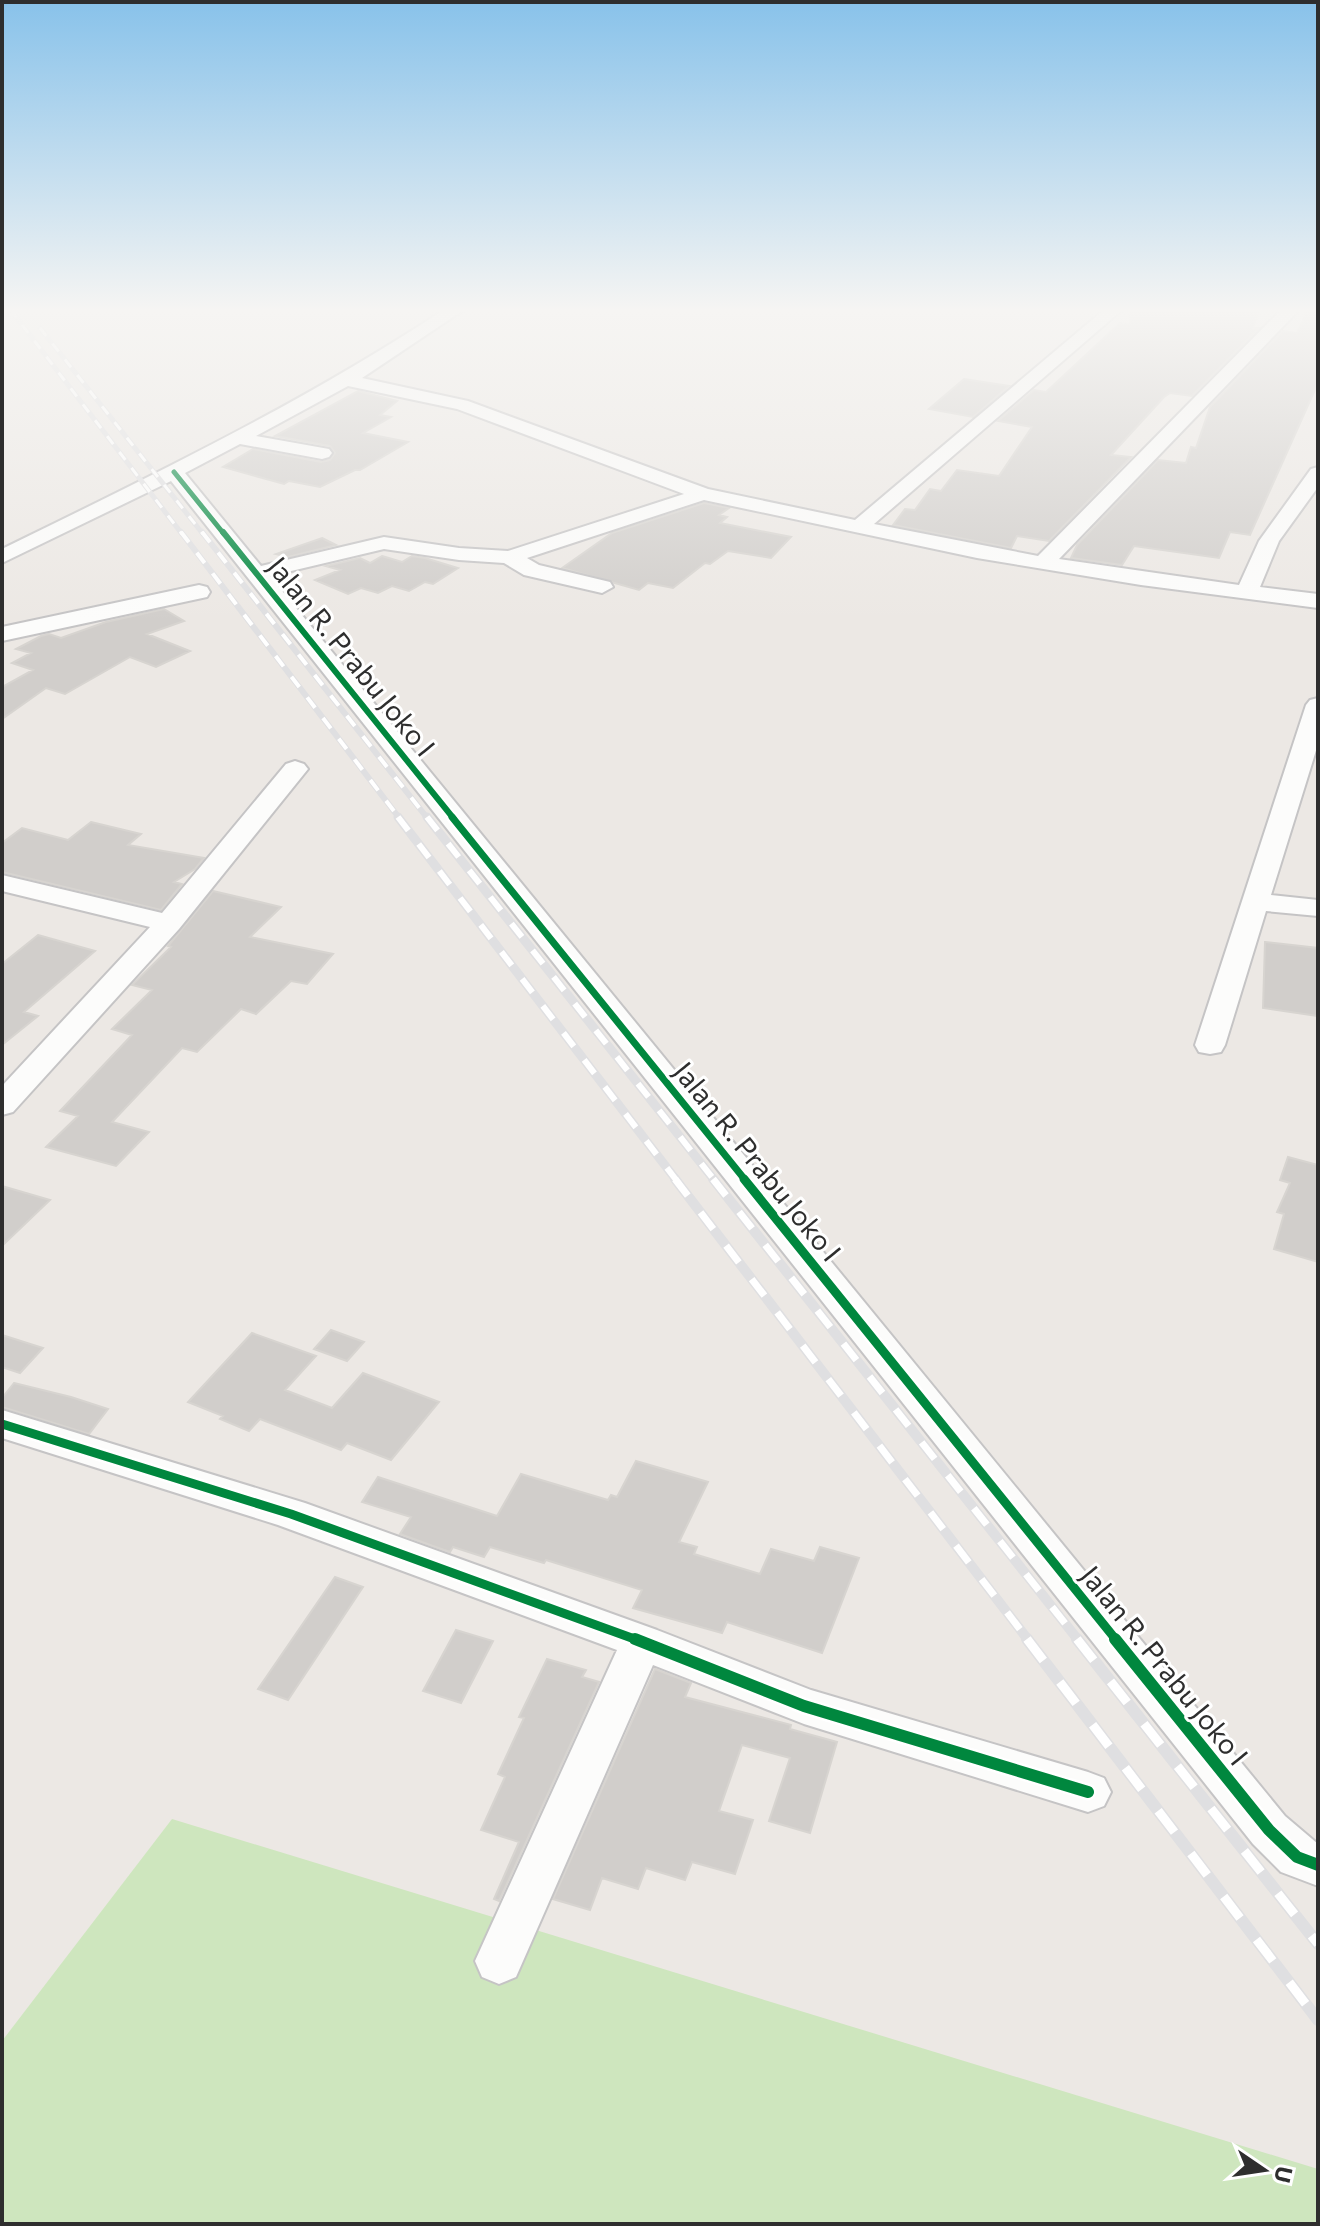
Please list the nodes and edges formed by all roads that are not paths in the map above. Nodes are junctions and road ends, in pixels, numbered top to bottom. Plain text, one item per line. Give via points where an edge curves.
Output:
1 (285, 413) edge
2 (483, 413) edge
3 (993, 413) edge
4 (1190, 413) edge
5 (238, 438) junction
6 (322, 453) dead end
7 (174, 472) junction
8 (1318, 473) edge
9 (703, 494) junction
10 (860, 526) junction
11 (2, 557) edge
12 (509, 557) junction
13 (1043, 563) junction
14 (257, 573) junction
15 (602, 587) dead end
16 (1247, 591) junction
17 (199, 592) dead end
18 (1318, 601) edge
19 (2, 634) edge
20 (1318, 705) edge
21 (295, 769) dead end
22 (3, 885) edge
23 (1256, 902) junction
24 (1318, 908) edge
25 (169, 923) junction
26 (1210, 1045) dead end
27 (2, 1105) edge
28 (2, 1424) edge
29 (642, 1642) junction
30 (1088, 1792) dead end
31 (1318, 1865) edge
32 (499, 1961) dead end

1 - 5 street
2 - 9 street
3 - 10 street
4 - 13 street
5 - 6 street
5 - 7 street
7 - 11 street
7 - 14 street, Jalan R. Prabu Joko I
8 - 16 street via 1269,541
9 - 10 street
9 - 12 street
10 - 13 street
12 - 14 street via 384,543
12 - 15 street via 532,570
13 - 16 street
14 - 31 street, Jalan R. Prabu Joko I via 1269,1830 1297,1857
16 - 18 street
17 - 19 street
20 - 23 street
21 - 25 street
22 - 25 street
23 - 24 street
23 - 26 street
25 - 27 street
28 - 29 street via 291,1514
29 - 30 street via 804,1706
29 - 32 street

